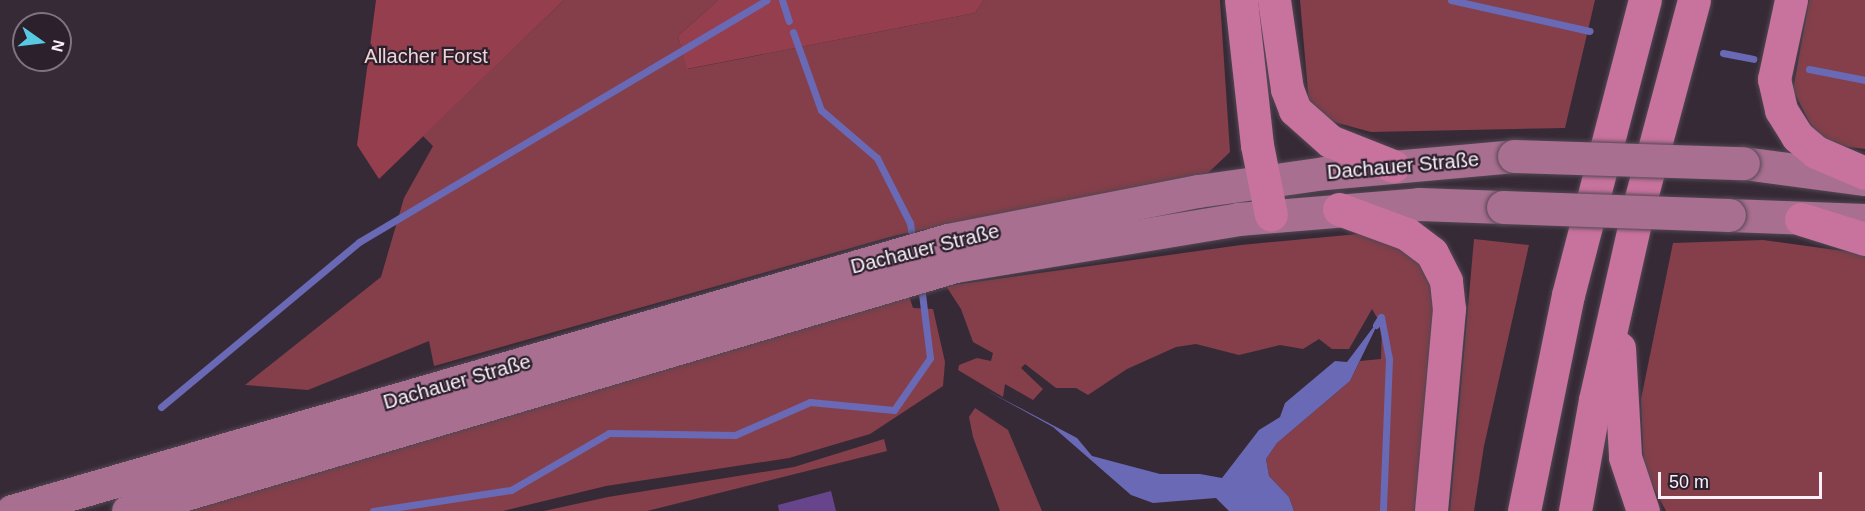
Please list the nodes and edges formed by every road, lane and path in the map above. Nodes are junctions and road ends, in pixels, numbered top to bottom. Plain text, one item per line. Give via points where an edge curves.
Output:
1 (1241, 0) edge
2 (1274, 0) edge
3 (1619, 0) edge
4 (1645, 0) edge
5 (1694, 0) edge
6 (1791, 0) edge
7 (1621, 86) junction
8 (1393, 166) junction
9 (1865, 173) edge
10 (1865, 179) edge
11 (1264, 181) junction
12 (1339, 209) junction
13 (1270, 215) junction
14 (1801, 219) junction
15 (1865, 220) edge
16 (1865, 239) edge
17 (951, 253) junction
18 (900, 268) junction
19 (1617, 303) junction
20 (12, 511) edge
21 (128, 511) edge
22 (1431, 511) edge
23 (1524, 511) edge
24 (1575, 511) edge
25 (1644, 511) edge

1 - 11 highway
2 - 8 highway via 1287,89 1295,110 1330,141
3 - 7 highway
4 - 7 highway
5 - 19 highway via 1658,126
6 - 9 highway via 1774,80 1781,110 1797,136 1816,152
7 - 23 highway via 1568,295
8 - 10 main road, Dachauer Straße, bridge via 1514,156 1743,163
8 - 11 main road, Dachauer Straße
11 - 13 highway
11 - 17 main road, Dachauer Straße
12 - 13 main road, Dachauer Straße
12 - 14 main road, Dachauer Straße, bridge via 1419,204
12 - 22 highway via 1407,234 1432,253 1446,281 1449,309
13 - 17 main road, Dachauer Straße
14 - 15 main road, Dachauer Straße
14 - 16 highway
17 - 18 main road, Dachauer Straße
18 - 20 main road, Dachauer Straße
18 - 21 main road, Dachauer Straße
19 - 24 highway
19 - 25 highway via 1625,457

